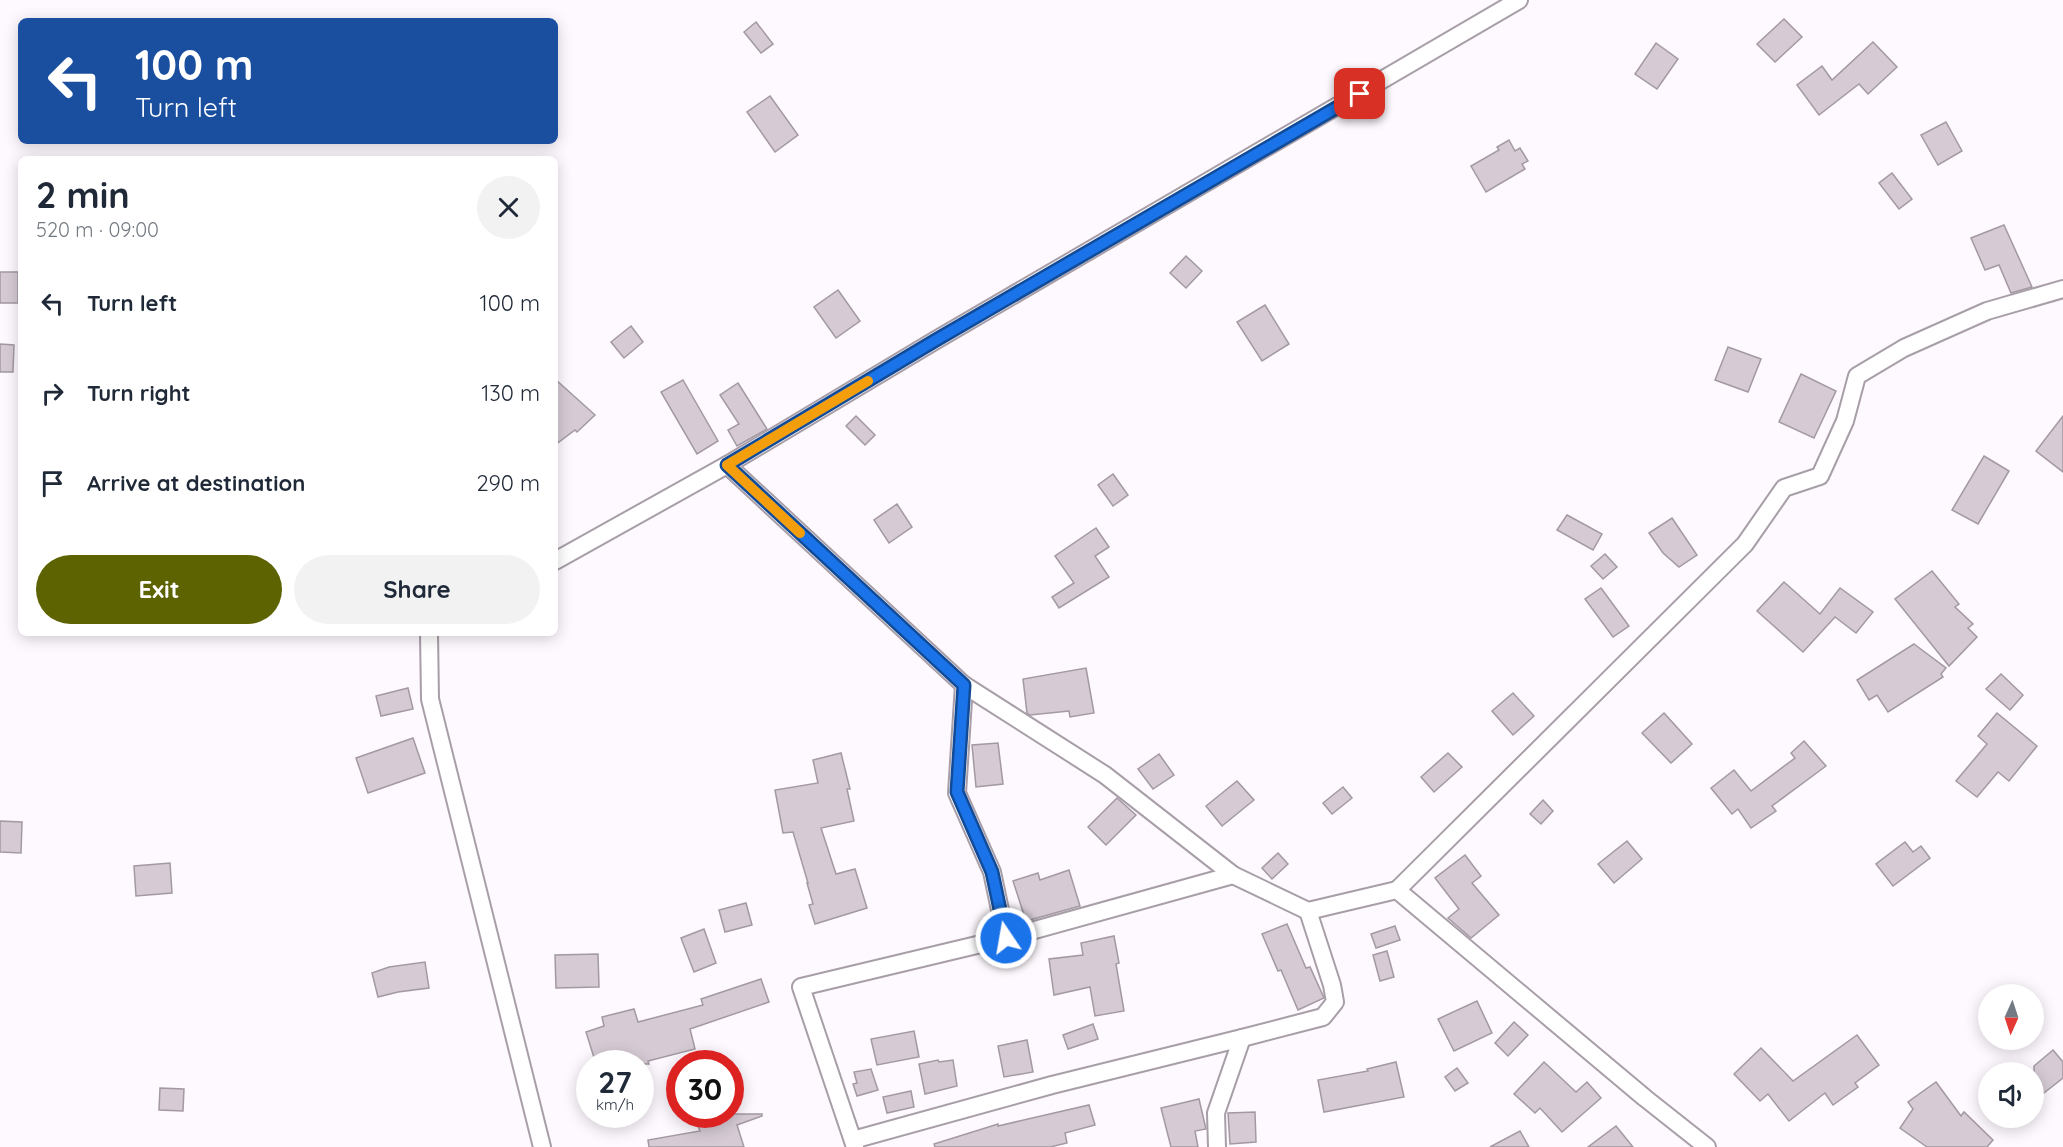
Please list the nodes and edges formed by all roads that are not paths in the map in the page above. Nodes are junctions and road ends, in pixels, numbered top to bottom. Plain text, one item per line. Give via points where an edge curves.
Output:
1 (1519, 0) edge
2 (2063, 289) edge
3 (727, 465) junction
4 (558, 559) edge
5 (429, 636) edge
6 (964, 685) junction
7 (1233, 875) junction
8 (1398, 890) junction
9 (1308, 911) junction
10 (1006, 938) junction
11 (1242, 1038) junction
12 (854, 1144) edge
13 (542, 1147) edge
14 (1217, 1147) edge
15 (1707, 1147) edge

1 - 3 street
2 - 8 street via 1987,310 1904,348 1857,376 1845,421 1820,476 1784,488 1745,544
3 - 4 street
3 - 6 street
5 - 13 street via 430,699
6 - 7 street via 1105,775
6 - 10 street via 957,792 992,872
7 - 9 street
7 - 10 street
8 - 9 street
8 - 15 street
9 - 11 street via 1335,1002 1323,1017
10 - 12 street via 801,987
11 - 12 street via 1052,1085
11 - 14 street via 1216,1113

